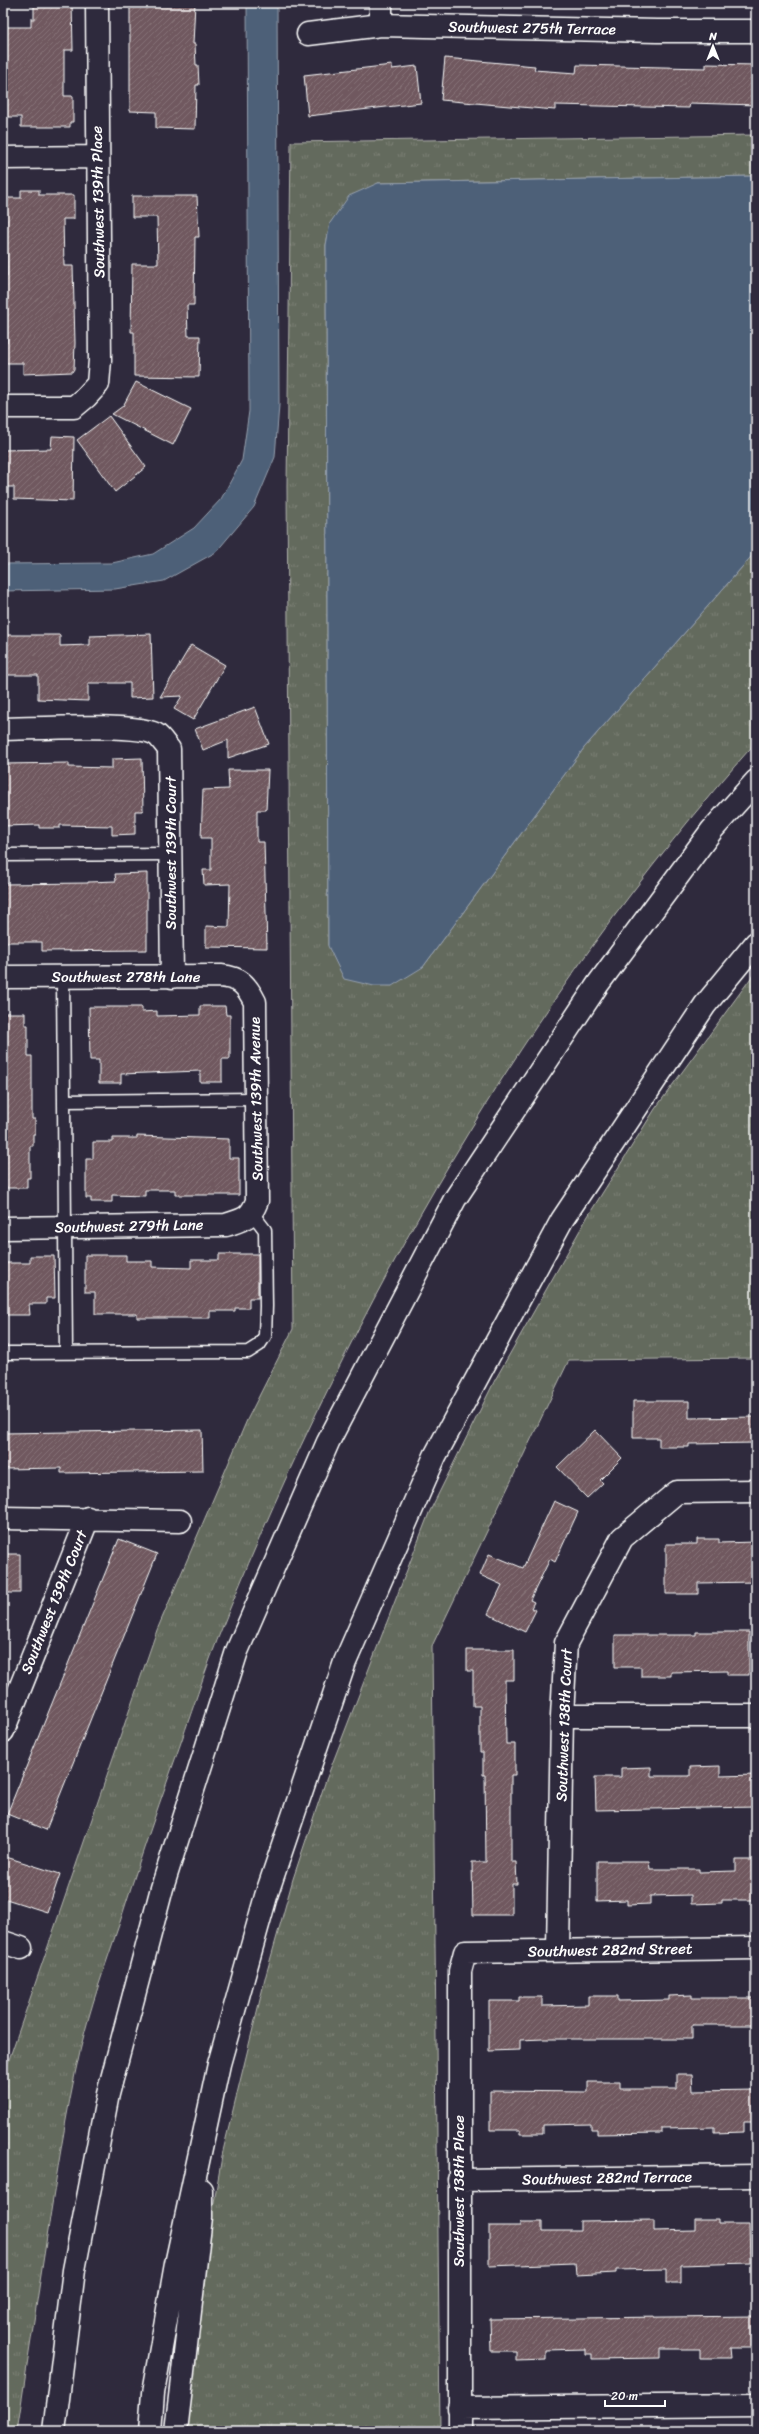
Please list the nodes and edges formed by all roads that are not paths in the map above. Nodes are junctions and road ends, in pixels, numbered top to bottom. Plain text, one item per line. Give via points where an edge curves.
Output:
1 (97, 3) edge
2 (381, 3) edge
3 (381, 25) junction
4 (756, 31) edge
5 (308, 34) dead end
6 (98, 157) junction
7 (3, 158) edge
8 (3, 408) edge
9 (3, 729) edge
10 (756, 781) edge
11 (171, 854) junction
12 (3, 855) edge
13 (756, 943) edge
14 (172, 976) junction
15 (3, 977) edge
16 (63, 977) junction
17 (247, 985) joint
18 (256, 1099) junction
19 (64, 1101) junction
20 (252, 1213) junction
21 (65, 1227) junction
22 (3, 1228) edge
23 (66, 1352) junction
24 (3, 1353) edge
25 (756, 1491) edge
26 (3, 1518) edge
27 (88, 1518) junction
28 (180, 1521) dead end
29 (562, 1716) junction
30 (756, 1716) edge
31 (3, 1731) edge
32 (756, 1948) edge
33 (558, 1950) junction
34 (465, 1952) joint
35 (202, 2138) junction
36 (756, 2176) edge
37 (459, 2180) junction
38 (59, 2378) junction
39 (756, 2405) edge
40 (460, 2408) junction
41 (38, 2431) edge
42 (54, 2431) edge
43 (150, 2431) edge
44 (176, 2431) edge
45 (460, 2431) edge

1 - 6 main road, Southwest 139th Place
2 - 3 main road
3 - 4 main road, Southwest 275th Terrace
3 - 5 main road, Southwest 275th Terrace
6 - 7 main road
6 - 8 main road, Southwest 139th Place via 98,384 74,407
9 - 11 main road, Southwest 139th Court via 120,728 145,730 157,735 169,750
10 - 38 main road via 712,830 598,984 455,1199 325,1449 237,1651 162,1888 108,2094 74,2270
11 - 12 lane
11 - 14 main road, Southwest 139th Court
13 - 35 main road via 704,1005 562,1220 435,1456 345,1662 266,1896 219,2064
14 - 16 main road, Southwest 278th Lane
14 - 17 main road, Southwest 278th Lane via 221,976 236,978
15 - 16 main road, Southwest 278th Lane
16 - 19 lane
17 - 18 main road, Southwest 139th Avenue via 255,1002
18 - 19 lane
18 - 20 main road, Southwest 139th Avenue via 257,1201
19 - 21 lane
20 - 21 main road, Southwest 279th Lane via 244,1220 226,1225
20 - 23 lane via 265,1230 265,1336 259,1345 248,1352
21 - 22 main road, Southwest 279th Lane
21 - 23 lane
23 - 24 lane
25 - 29 main road, Southwest 138th Court via 677,1492 622,1538 566,1643
26 - 27 main road
27 - 28 main road
27 - 31 main road, Southwest 139th Court
29 - 30 main road
29 - 33 main road, Southwest 138th Court
32 - 33 main road, Southwest 282nd Street
33 - 34 main road, Southwest 282nd Street
34 - 37 main road, Southwest 138th Place via 460,1971
35 - 43 main road via 155,2386
35 - 44 main road via 201,2217
36 - 37 main road, Southwest 282nd Terrace
37 - 40 main road, Southwest 138th Place
38 - 41 main road
38 - 42 main road
39 - 40 main road
40 - 45 main road, Southwest 138th Place

